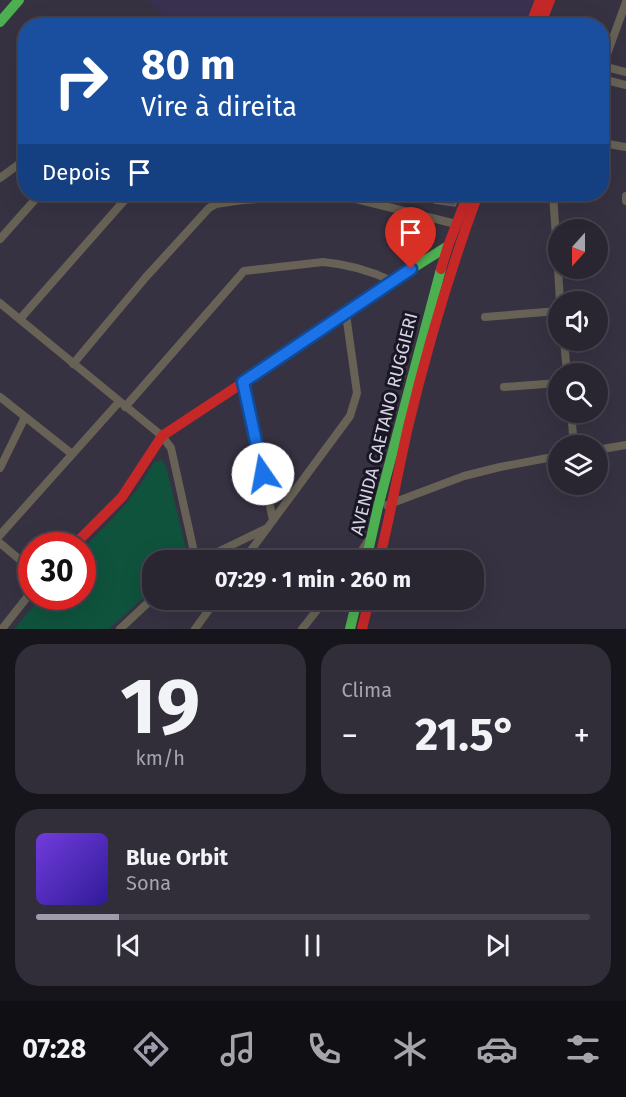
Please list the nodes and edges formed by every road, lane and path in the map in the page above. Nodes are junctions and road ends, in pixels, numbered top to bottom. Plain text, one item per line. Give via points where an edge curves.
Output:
1 (19, 0) edge
2 (540, 0) edge
3 (550, 0) edge
4 (625, 7) edge
5 (533, 18) edge
6 (543, 18) edge
7 (0, 21) edge
8 (609, 49) edge
9 (609, 68) edge
10 (626, 72) edge
11 (609, 81) edge
12 (626, 85) edge
13 (609, 144) edge
14 (626, 147) edge
15 (18, 165) edge
16 (0, 178) edge
17 (626, 196) edge
18 (34, 201) edge
19 (124, 201) edge
20 (254, 201) edge
21 (364, 201) edge
22 (465, 201) edge
23 (475, 201) edge
24 (553, 201) edge
25 (626, 201) edge
26 (555, 219) edge
27 (456, 224) junction
28 (0, 239) edge
29 (448, 246) junction
30 (392, 281) junction
31 (0, 303) edge
32 (548, 312) edge
33 (346, 314) junction
34 (485, 317) dead end
35 (20, 320) junction
36 (73, 364) junction
37 (243, 382) junction
38 (548, 384) edge
39 (504, 387) dead end
40 (0, 397) edge
41 (122, 404) junction
42 (25, 417) junction
43 (162, 436) junction
44 (626, 445) edge
45 (608, 448) edge
46 (72, 454) junction
47 (548, 458) edge
48 (0, 468) edge
49 (390, 504) junction
50 (378, 507) junction
51 (273, 520) junction
52 (266, 528) junction
53 (87, 532) edge
54 (374, 532) junction
55 (0, 535) edge
56 (0, 543) edge
57 (194, 550) edge
58 (220, 550) edge
59 (251, 550) edge
60 (362, 550) edge
61 (369, 550) edge
62 (381, 550) edge
63 (18, 558) edge
64 (142, 608) edge
65 (18, 609) edge
66 (209, 610) edge
67 (317, 610) edge
68 (355, 610) edge
69 (367, 610) edge
70 (2, 629) edge
71 (120, 629) edge
72 (195, 629) edge
73 (302, 629) edge
74 (350, 629) edge
75 (362, 629) edge

1 - 7 main road
2 - 5 main road
3 - 6 main road
4 - 8 street
9 - 10 street
11 - 12 street
13 - 14 street
15 - 16 street
17 - 25 street
18 - 28 street
19 - 35 street
20 - 36 street via 216,204 200,217
21 - 27 street
22 - 27 main road, AVENIDA CAETANO RUGGIERI
23 - 49 main road, AVENIDA CAETANO RUGGIERI via 438,311
24 - 26 street
27 - 29 main road, AVENIDA CAETANO RUGGIERI
29 - 30 main road
29 - 50 main road, AVENIDA CAETANO RUGGIERI
30 - 33 main road
30 - 41 street via 323,262 244,271
31 - 35 street
32 - 34 street
33 - 37 main road
33 - 51 street via 357,393 350,416
35 - 36 street
36 - 41 street
37 - 43 main road
37 - 51 street
38 - 39 street
40 - 42 street
41 - 43 street
41 - 46 street
42 - 46 street
42 - 48 street
43 - 53 main road via 122,497
43 - 57 street via 171,448
44 - 45 street
46 - 55 street
47 - 49 street via 464,476
49 - 50 street
49 - 62 main road, AVENIDA CAETANO RUGGIERI
50 - 54 main road, AVENIDA CAETANO RUGGIERI
51 - 52 street
52 - 58 street
52 - 59 street
54 - 60 street
54 - 61 main road, AVENIDA CAETANO RUGGIERI
56 - 63 street
64 - 71 street
65 - 70 street
66 - 72 street
67 - 73 street
68 - 74 main road
69 - 75 main road

